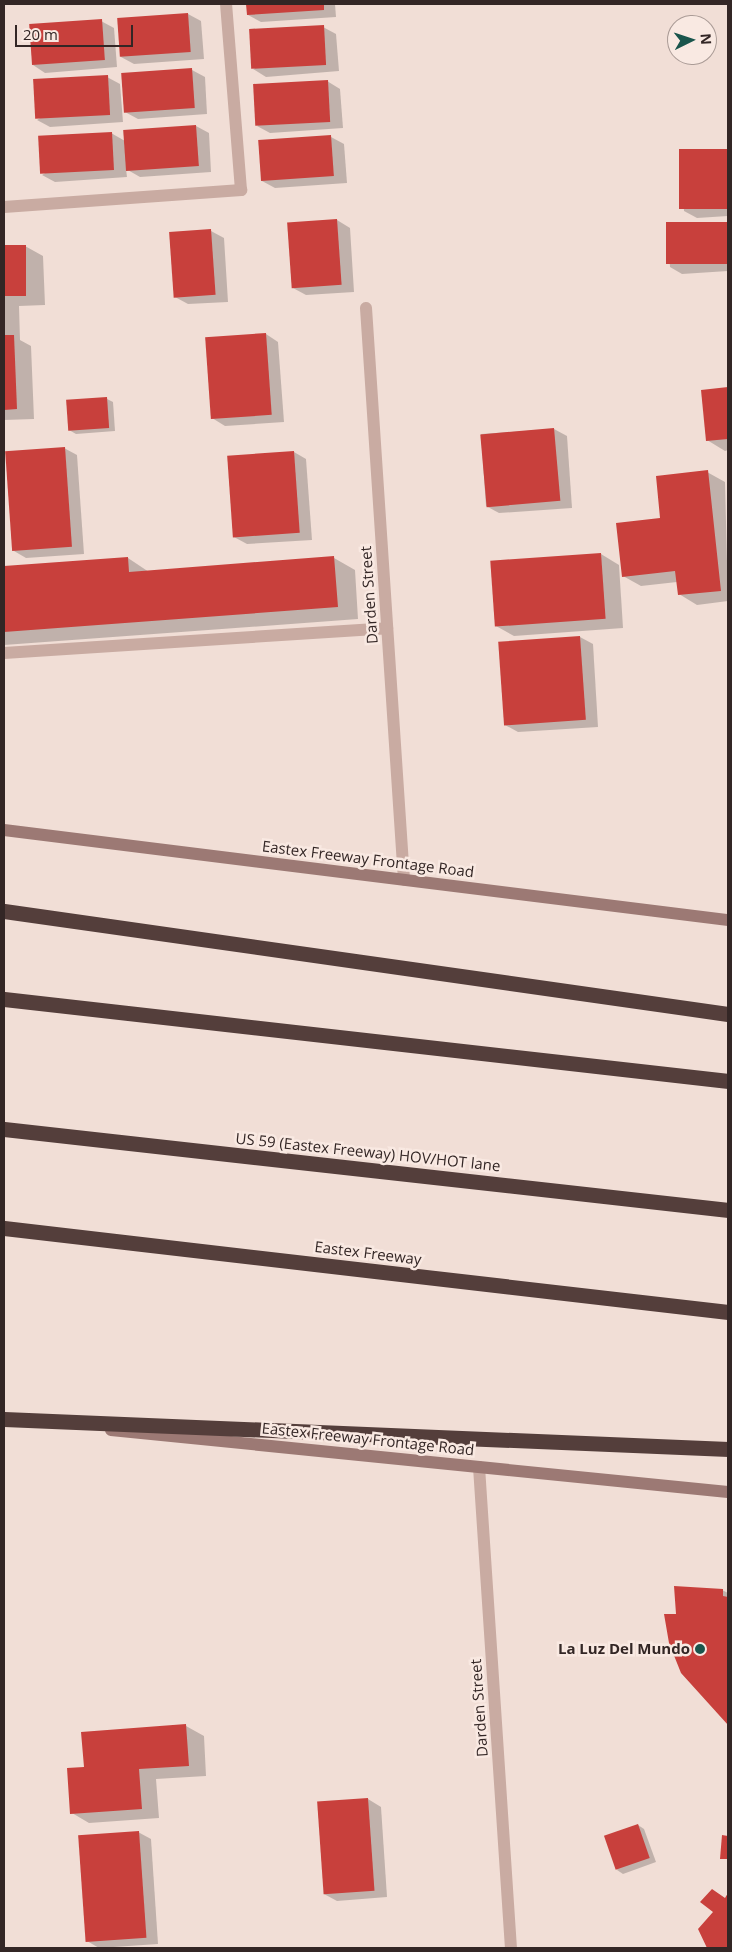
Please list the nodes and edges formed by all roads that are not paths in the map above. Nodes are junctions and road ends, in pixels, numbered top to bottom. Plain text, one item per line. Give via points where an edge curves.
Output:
1 (226, 4) edge
2 (4, 207) edge
3 (366, 308) dead end
4 (388, 628) junction
5 (4, 653) edge
6 (4, 830) edge
7 (404, 880) junction
8 (4, 911) edge
9 (728, 920) edge
10 (4, 999) edge
11 (728, 1014) edge
12 (728, 1082) edge
13 (4, 1129) edge
14 (728, 1210) edge
15 (4, 1228) edge
16 (728, 1312) edge
17 (4, 1419) edge
18 (728, 1449) edge
19 (479, 1467) junction
20 (728, 1492) edge
21 (511, 1948) edge

1 - 2 street via 241,190
3 - 4 street, Darden Street
4 - 5 street
4 - 7 street, Darden Street
6 - 7 main road, Eastex Freeway Frontage Road
7 - 9 main road, Eastex Freeway Frontage Road
8 - 11 highway
10 - 12 highway
13 - 14 highway, US 59 (Eastex Freeway) HOV/HOT lane
15 - 16 highway, Eastex Freeway
17 - 18 highway
17 - 19 main road, Eastex Freeway Frontage Road
19 - 20 main road, Eastex Freeway Frontage Road
19 - 21 street, Darden Street

